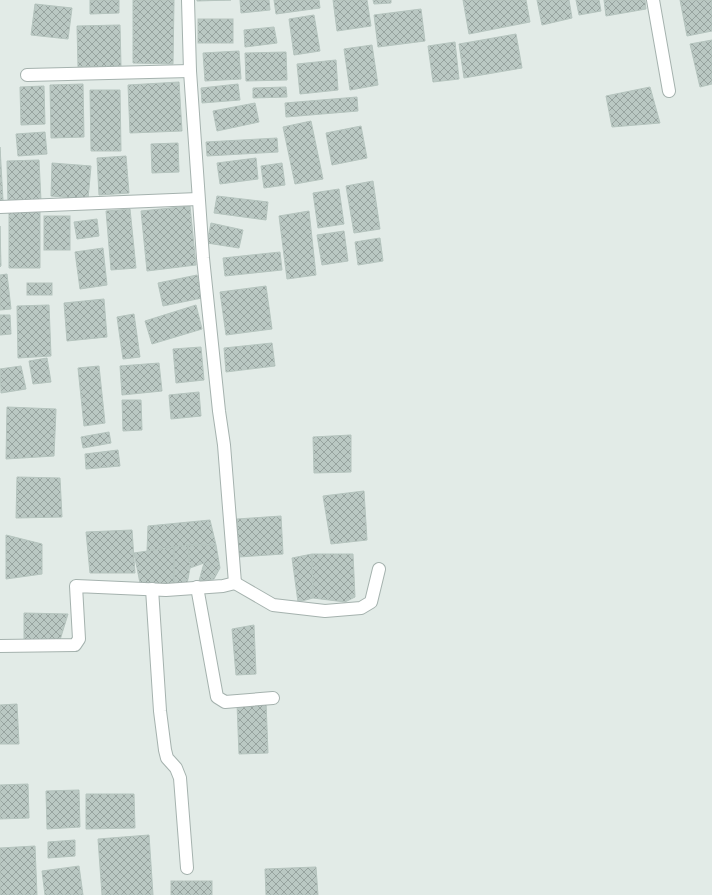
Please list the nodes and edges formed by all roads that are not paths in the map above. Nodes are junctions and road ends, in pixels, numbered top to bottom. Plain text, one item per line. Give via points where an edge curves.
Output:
1 (188, 0) edge
2 (653, 0) edge
3 (190, 71) junction
4 (27, 75) dead end
5 (669, 91) dead end
6 (198, 199) junction
7 (0, 207) edge
8 (379, 569) dead end
9 (235, 583) junction
10 (198, 588) junction
11 (152, 589) junction
12 (0, 646) edge
13 (273, 698) dead end
14 (187, 868) dead end

1 - 3 street
2 - 5 street
3 - 4 street
3 - 6 street
6 - 7 street
6 - 9 street via 209,323 224,445
8 - 9 street via 371,602 361,608 325,611 273,605
9 - 10 street
10 - 11 street
10 - 13 street via 217,697 225,702
11 - 12 street via 76,586 79,639 75,645
11 - 14 street via 160,711 167,758 176,768 180,778

